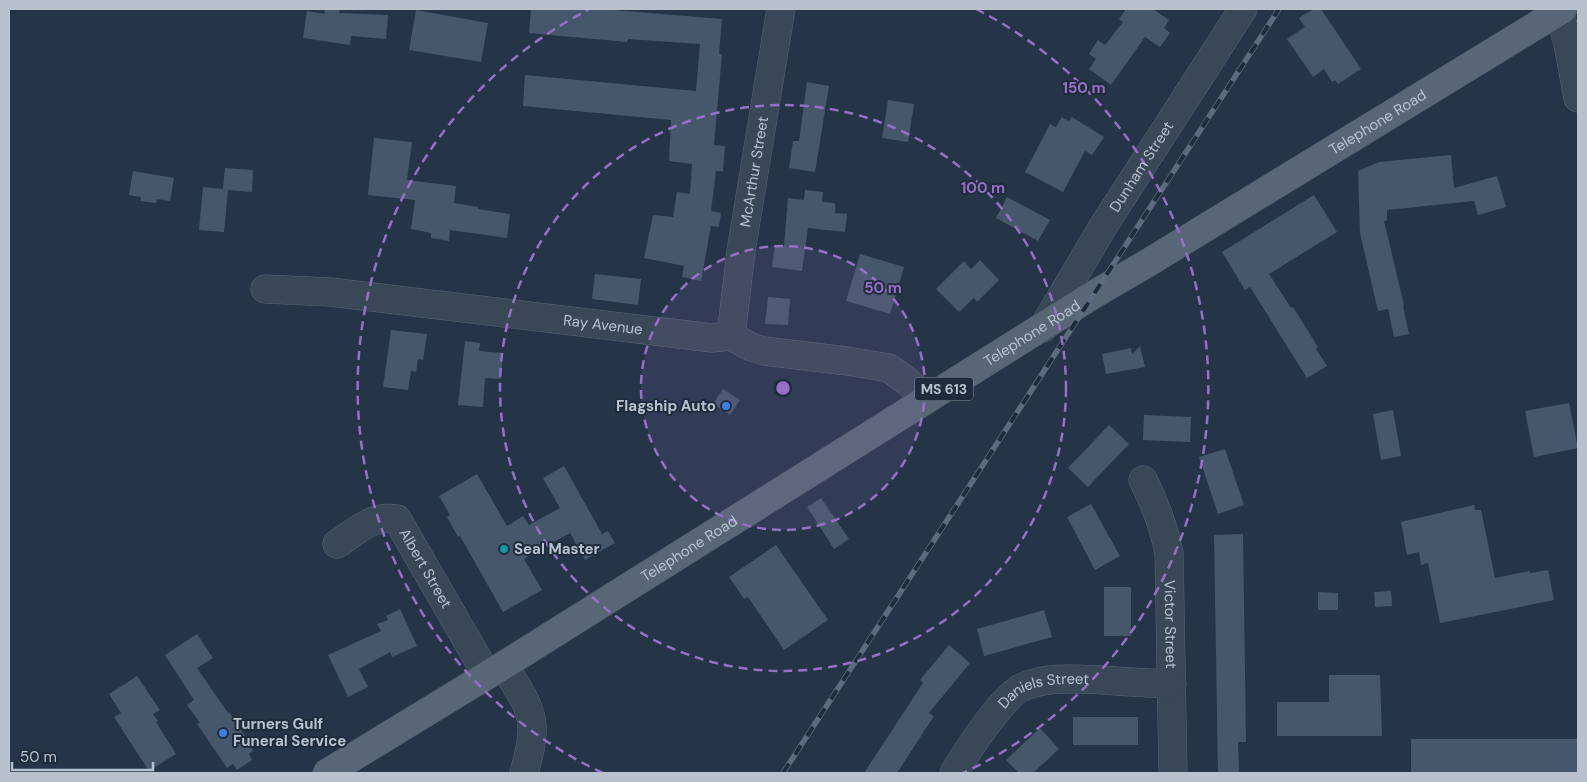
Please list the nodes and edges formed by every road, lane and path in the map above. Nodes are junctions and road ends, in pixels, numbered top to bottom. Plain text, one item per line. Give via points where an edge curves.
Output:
1 (781, 9) edge
2 (1243, 9) edge
3 (1561, 10) edge
4 (1578, 98) edge
5 (265, 289) dead end
6 (1042, 328) junction
7 (730, 336) junction
8 (926, 400) junction
9 (1143, 480) dead end
10 (337, 544) dead end
11 (496, 670) junction
12 (1172, 684) junction
13 (327, 773) edge
14 (524, 773) edge
15 (954, 773) edge
16 (1173, 773) edge

1 - 7 street, McArthur Street
2 - 6 street, Dunham Street
3 - 4 street
3 - 6 main road, Telephone Road / MS 613
5 - 7 street, Ray Avenue via 330,292 712,338
6 - 8 main road, Telephone Road / MS 613
7 - 8 street, Ray Avenue via 764,351 889,368
8 - 11 main road, Telephone Road / MS 613
9 - 12 street, Victor Street via 1166,536 1169,553
10 - 11 street, Albert Street via 375,519 397,519
11 - 13 main road, Telephone Road / MS 613
11 - 14 street via 529,709 532,744
12 - 15 street, Daniels Street via 1058,679 1021,687 980,734
12 - 16 street, Victor Street

